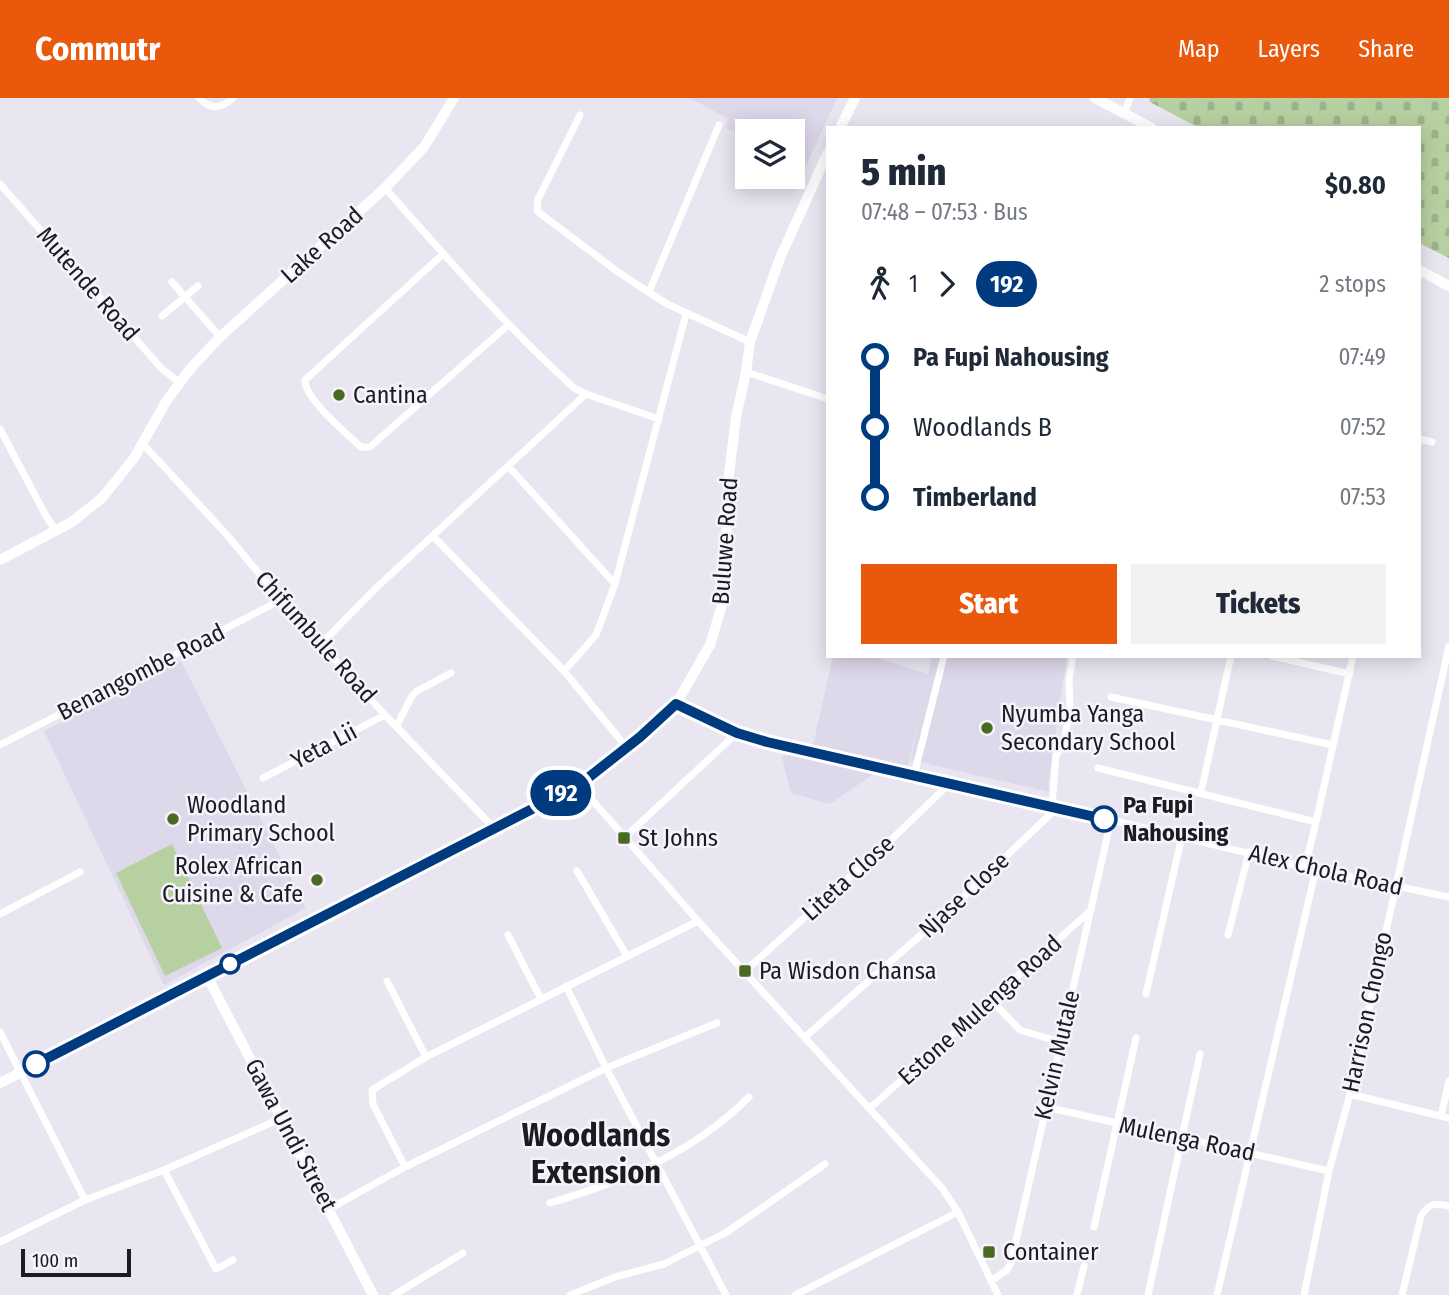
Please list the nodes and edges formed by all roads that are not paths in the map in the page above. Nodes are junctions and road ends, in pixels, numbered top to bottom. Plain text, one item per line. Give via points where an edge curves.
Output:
1 (199, 98) edge
2 (233, 98) edge
3 (454, 98) edge
4 (855, 98) edge
5 (1095, 98) edge
6 (1130, 98) edge
7 (1124, 114) junction
8 (580, 115) dead end
9 (719, 125) dead end
10 (841, 126) edge
11 (1148, 126) edge
12 (826, 156) edge
13 (0, 184) edge
14 (385, 188) junction
15 (442, 255) junction
16 (1421, 271) edge
17 (172, 282) dead end
18 (198, 286) dead end
19 (1449, 286) edge
20 (649, 292) junction
21 (184, 297) junction
22 (686, 314) junction
23 (162, 316) dead end
24 (508, 325) junction
25 (220, 337) junction
26 (750, 342) junction
27 (746, 372) junction
28 (179, 382) junction
29 (586, 394) junction
30 (826, 398) edge
31 (659, 419) junction
32 (0, 429) edge
33 (1421, 439) edge
34 (1432, 442) dead end
35 (143, 444) junction
36 (509, 467) junction
37 (56, 530) junction
38 (434, 537) junction
39 (0, 560) edge
40 (615, 584) junction
41 (281, 600) junction
42 (322, 643) junction
43 (1449, 646) edge
44 (943, 658) edge
45 (1073, 658) edge
46 (1231, 658) edge
47 (1281, 658) edge
48 (1353, 658) edge
49 (564, 671) junction
50 (450, 673) dead end
51 (1350, 674) junction
52 (1111, 697) dead end
53 (676, 704) junction
54 (385, 715) junction
55 (1216, 721) junction
56 (396, 727) junction
57 (737, 733) junction
58 (0, 745) edge
59 (1333, 745) junction
60 (627, 748) junction
61 (1098, 768) dead end
62 (914, 775) junction
63 (262, 778) dead end
64 (949, 784) junction
65 (579, 785) junction
66 (1201, 792) junction
67 (1055, 807) junction
68 (1111, 820) junction
69 (1316, 822) junction
70 (493, 827) junction
71 (1182, 836) junction
72 (624, 838) junction
73 (1249, 852) junction
74 (1305, 867) junction
75 (1315, 869) junction
76 (577, 871) dead end
77 (80, 872) dead end
78 (1395, 886) junction
79 (1449, 897) edge
80 (1089, 912) junction
81 (0, 914) edge
82 (698, 921) junction
83 (508, 935) dead end
84 (1228, 935) dead end
85 (626, 956) junction
86 (745, 971) junction
87 (207, 976) junction
88 (387, 981) dead end
89 (566, 986) junction
90 (1146, 994) dead end
91 (541, 999) junction
92 (991, 1000) junction
93 (718, 1023) dead end
94 (0, 1032) edge
95 (805, 1037) junction
96 (1136, 1038) dead end
97 (1060, 1042) junction
98 (1200, 1054) dead end
99 (426, 1057) junction
100 (606, 1068) junction
101 (21, 1072) junction
102 (1449, 1082) edge
103 (0, 1083) edge
104 (1350, 1094) junction
105 (749, 1097) dead end
106 (1045, 1107) junction
107 (870, 1108) junction
108 (1445, 1117) edge
109 (282, 1118) junction
110 (1115, 1123) junction
111 (1183, 1139) junction
112 (1250, 1152) junction
113 (656, 1163) junction
114 (825, 1164) dead end
115 (405, 1167) junction
116 (164, 1170) junction
117 (1329, 1171) junction
118 (85, 1200) junction
119 (550, 1203) dead end
120 (1449, 1206) edge
121 (329, 1209) junction
122 (958, 1212) junction
123 (1094, 1227) dead end
124 (0, 1242) edge
125 (699, 1246) junction
126 (463, 1253) dead end
127 (233, 1260) dead end
128 (1084, 1266) dead end
129 (991, 1281) junction
130 (373, 1295) edge
131 (394, 1295) edge
132 (570, 1295) edge
133 (726, 1295) edge
134 (795, 1295) edge
135 (998, 1295) edge
136 (1077, 1295) edge
137 (1148, 1295) edge
138 (1217, 1295) edge
139 (1304, 1295) edge
140 (1402, 1295) edge

1 - 2 street via 214,108
3 - 14 main road, Lake Road via 424,147
4 - 10 street
5 - 7 main road
6 - 7 street
7 - 11 main road
8 - 20 street via 538,200 537,211
9 - 20 street
12 - 26 street, Buluwe Road via 780,258
13 - 28 street, Mutende Road via 162,369
14 - 15 street
14 - 25 main road, Lake Road
15 - 24 street
15 - 24 street via 306,380 307,392 331,419 360,447 370,447
16 - 19 main road
17 - 21 street
18 - 21 street
20 - 22 street
21 - 23 street
21 - 25 street
22 - 26 street
22 - 31 street
24 - 29 street
25 - 28 main road, Lake Road
26 - 27 street, Buluwe Road
27 - 30 street
27 - 53 street, Buluwe Road via 728,483 720,615 702,662
28 - 35 main road, Lake Road
29 - 31 street
29 - 36 street
31 - 40 street
32 - 37 street
33 - 34 street
35 - 37 main road, Lake Road via 97,503
35 - 41 street, Chifumbule Road
36 - 38 street
36 - 40 street
37 - 39 main road, Lake Road
38 - 42 street
38 - 49 street
40 - 49 street via 596,635
41 - 42 street, Chifumbule Road
41 - 58 street, Benangombe Road
42 - 54 street, Chifumbule Road
43 - 78 street, Harrison Chongo
44 - 62 street
45 - 67 street via 1064,743 1056,755
46 - 55 street
47 - 51 street
48 - 51 street
49 - 60 street
50 - 56 street via 412,696
51 - 59 street
52 - 55 street
53 - 57 street, Alex Chola Road
53 - 60 street, Buluwe Road
54 - 56 street, Chifumbule Road
54 - 63 street, Yeta Lii
55 - 59 street
55 - 66 street
56 - 70 street, Chifumbule Road
57 - 62 street, Alex Chola Road
57 - 72 street
59 - 69 street
60 - 65 street, Buluwe Road
61 - 66 street
62 - 64 street, Alex Chola Road
64 - 67 street, Alex Chola Road
64 - 86 street, Liteta Close
65 - 70 street, Buluwe Road
65 - 72 street
66 - 69 street
67 - 68 street, Alex Chola Road
67 - 95 street, Njase Close via 956,904
68 - 71 street, Alex Chola Road
68 - 80 street, Kelvin Mutale
69 - 74 street
70 - 87 street, Buluwe Road
71 - 73 street, Alex Chola Road
71 - 90 street
72 - 82 street
73 - 74 street, Alex Chola Road
73 - 84 street
74 - 75 street, Alex Chola Road
75 - 78 street, Alex Chola Road
75 - 112 street
76 - 85 street
77 - 81 street
78 - 79 street, Alex Chola Road
78 - 104 street, Harrison Chongo
80 - 92 street, Estone Mulenga Road
80 - 97 street, Kelvin Mutale
82 - 85 street
82 - 86 street
83 - 91 street
85 - 89 street
86 - 95 street
87 - 101 street, Buluwe Road
87 - 109 street, Gawa Undi Street
88 - 99 street
89 - 91 street
89 - 100 street
91 - 99 street
92 - 97 street via 1020,1030
92 - 107 street, Estone Mulenga Road
93 - 100 street
94 - 101 street
95 - 107 street
96 - 110 street
97 - 106 street, Kelvin Mutale
98 - 111 street
99 - 115 street via 371,1091
100 - 113 street
100 - 115 street
101 - 103 street, Buluwe Road
101 - 118 street
102 - 108 street
104 - 108 street
104 - 117 street, Harrison Chongo
105 - 113 street via 690,1145
106 - 110 street, Mulenga Road
106 - 129 street, Kelvin Mutale via 1010,1265
107 - 122 street
109 - 116 street
109 - 121 street, Gawa Undi Street
110 - 111 street, Mulenga Road
110 - 123 street
111 - 112 street, Mulenga Road
111 - 137 street
112 - 117 street, Mulenga Road
112 - 138 street
113 - 119 street
113 - 125 street
114 - 125 street via 740,1224
115 - 121 street
116 - 118 street
116 - 127 street via 216,1269
117 - 139 street, Harrison Chongo
118 - 124 street
120 - 140 street via 1435,1203 1421,1216
121 - 130 street, Gawa Undi Street
122 - 129 street
122 - 134 street
125 - 132 street via 658,1266
125 - 133 street
126 - 131 street
128 - 136 street
129 - 135 street

